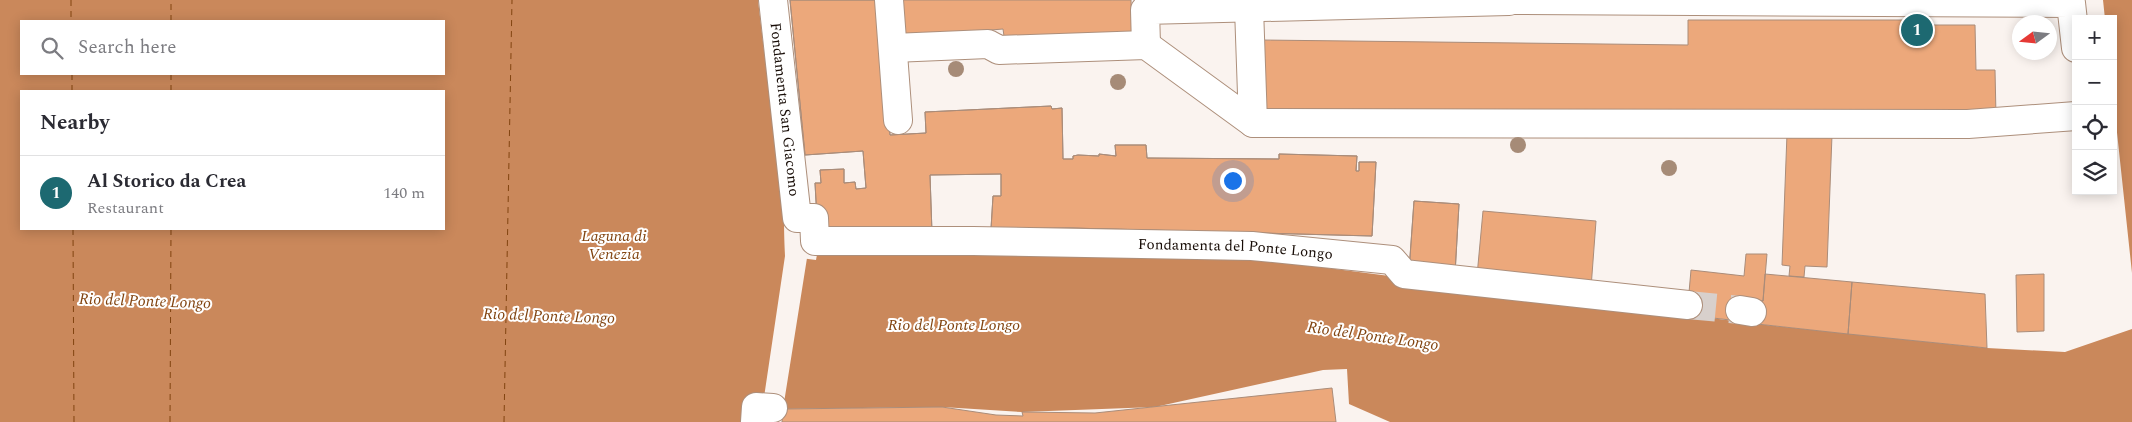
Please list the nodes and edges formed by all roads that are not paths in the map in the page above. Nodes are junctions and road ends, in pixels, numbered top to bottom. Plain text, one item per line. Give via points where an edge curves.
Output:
1 (773, 0) edge
2 (889, 0) edge
3 (1509, 0) edge
4 (1249, 8) junction
5 (2072, 15) edge
6 (1146, 45) junction
7 (893, 48) junction
8 (2072, 116) edge
9 (898, 120) dead end
10 (1253, 123) junction
11 (797, 218) joint
12 (1688, 305) tunnel mouth

1 - 11 street, Fondamenta San Giacomo
2 - 7 street
3 - 4 street
3 - 5 street via 2071,4
4 - 6 street via 1145,10
4 - 10 street
6 - 7 street via 999,50 988,44
6 - 10 street
7 - 9 street
8 - 10 street via 1968,124
11 - 12 street, Fondamenta del Ponte Longo via 814,218 806,247 973,241 1252,246 1392,260 1404,274

